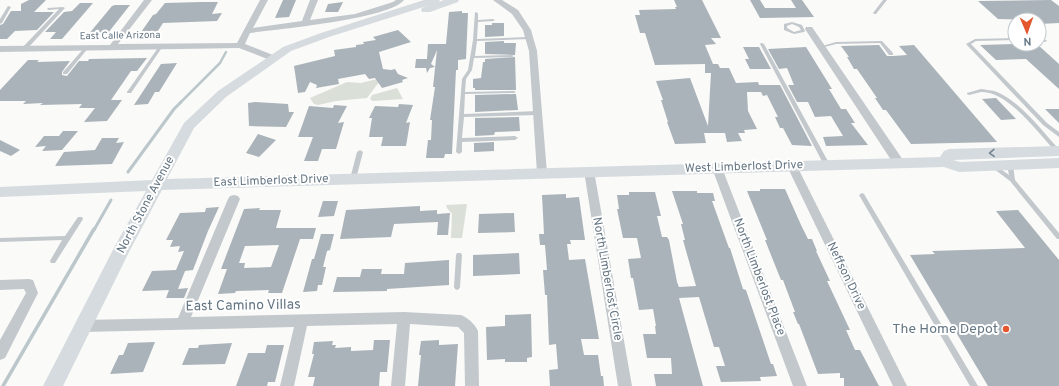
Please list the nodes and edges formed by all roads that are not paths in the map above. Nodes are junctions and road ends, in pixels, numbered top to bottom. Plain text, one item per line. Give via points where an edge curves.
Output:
1 (148, 0) edge
2 (264, 0) edge
3 (314, 0) edge
4 (400, 0) edge
5 (436, 0) edge
6 (454, 0) edge
7 (497, 0) edge
8 (885, 0) edge
9 (9, 7) dead end
10 (49, 9) dead end
11 (476, 13) dead end
12 (875, 13) dead end
13 (493, 20) dead end
14 (476, 21) junction
15 (0, 22) edge
16 (305, 23) junction
17 (808, 29) dead end
18 (248, 31) junction
19 (529, 38) junction
20 (1007, 39) edge
21 (475, 40) junction
22 (762, 44) dead end
23 (113, 46) junction
24 (161, 46) junction
25 (240, 46) junction
26 (87, 47) junction
27 (821, 47) junction
28 (24, 48) junction
29 (0, 49) edge
30 (891, 54) dead end
31 (512, 56) dead end
32 (473, 57) junction
33 (275, 59) junction
34 (65, 73) dead end
35 (129, 92) dead end
36 (514, 92) dead end
37 (463, 93) junction
38 (969, 94) dead end
39 (538, 114) junction
40 (461, 116) junction
41 (1059, 135) edge
42 (516, 138) dead end
43 (460, 140) junction
44 (360, 152) dead end
45 (459, 152) dead end
46 (1058, 155) edge
47 (1015, 161) junction
48 (945, 162) junction
49 (899, 163) junction
50 (827, 165) junction
51 (792, 166) junction
52 (993, 166) junction
53 (717, 168) junction
54 (589, 171) junction
55 (542, 173) junction
56 (353, 179) junction
57 (1012, 180) junction
58 (156, 185) junction
59 (1, 193) edge
60 (862, 195) dead end
61 (234, 199) dead end
62 (80, 218) dead end
63 (67, 238) junction
64 (1059, 238) edge
65 (0, 240) edge
66 (459, 255) dead end
67 (53, 261) dead end
68 (0, 285) edge
69 (457, 287) dead end
70 (404, 318) junction
71 (302, 321) junction
72 (182, 324) junction
73 (83, 326) junction
74 (0, 354) edge
75 (54, 385) edge
76 (287, 386) edge
77 (398, 386) edge
78 (472, 386) edge
79 (625, 386) edge
80 (800, 386) edge
81 (900, 386) edge
82 (974, 386) edge

1 - 23 street
2 - 18 street
3 - 16 street
4 - 16 street via 396,4 356,16
5 - 33 street, North Stone Avenue via 287,49
6 - 33 street, North Stone Avenue
7 - 19 street via 515,12
8 - 12 lane
9 - 15 lane
10 - 28 lane via 63,8
11 - 14 lane
13 - 14 lane
14 - 21 lane
16 - 18 street
17 - 27 street
18 - 25 street
19 - 21 lane
19 - 39 street via 533,51
20 - 41 lane via 975,40 968,44 1044,124
21 - 32 lane
22 - 50 lane
23 - 24 street, East Calle Arizona
23 - 26 street, East Calle Arizona
24 - 25 street, East Calle Arizona
24 - 35 lane
25 - 33 street
26 - 28 street, East Calle Arizona
26 - 34 lane
27 - 30 lane via 836,43 881,42
27 - 49 street
28 - 29 street, East Calle Arizona
31 - 32 lane
32 - 37 lane via 470,70 464,79
33 - 58 street, North Stone Avenue via 222,94 190,126
36 - 37 lane
37 - 40 lane
38 - 46 lane via 983,91 1002,95 1027,118
39 - 40 lane
39 - 55 street
40 - 43 lane
42 - 43 lane
43 - 45 lane
44 - 56 lane
46 - 47 street, West Limberlost Drive
47 -> 48 street, West Limberlost Drive via 949,154
47 - 52 street, West Limberlost Drive
47 - 57 lane
48 - 49 street, West Limberlost Drive
48 - 52 street, West Limberlost Drive via 959,167
49 - 50 street, West Limberlost Drive
50 - 51 street, West Limberlost Drive
51 - 53 street, West Limberlost Drive
51 - 81 street, Neffson Drive
52 - 57 lane
53 - 54 street, West Limberlost Drive
53 - 80 street, North Limberlost Place
54 - 55 street, West Limberlost Drive
54 - 79 street, North Limberlost Circle
55 - 56 street, East Limberlost Drive
56 - 58 street, East Limberlost Drive
57 - 64 lane
58 - 59 street, East Limberlost Drive
58 - 73 street, North Stone Avenue
60 - 82 lane
61 - 72 street
62 - 63 lane
63 - 65 lane
63 - 67 lane
66 - 69 lane
68 - 74 street via 29,284 32,293
70 - 71 street, East Camino Villas
70 - 77 street
70 - 78 street, East Camino Villas via 461,321 472,331
71 - 72 street, East Camino Villas
71 - 76 street
72 - 73 street, East Camino Villas
73 - 75 street, North Stone Avenue

